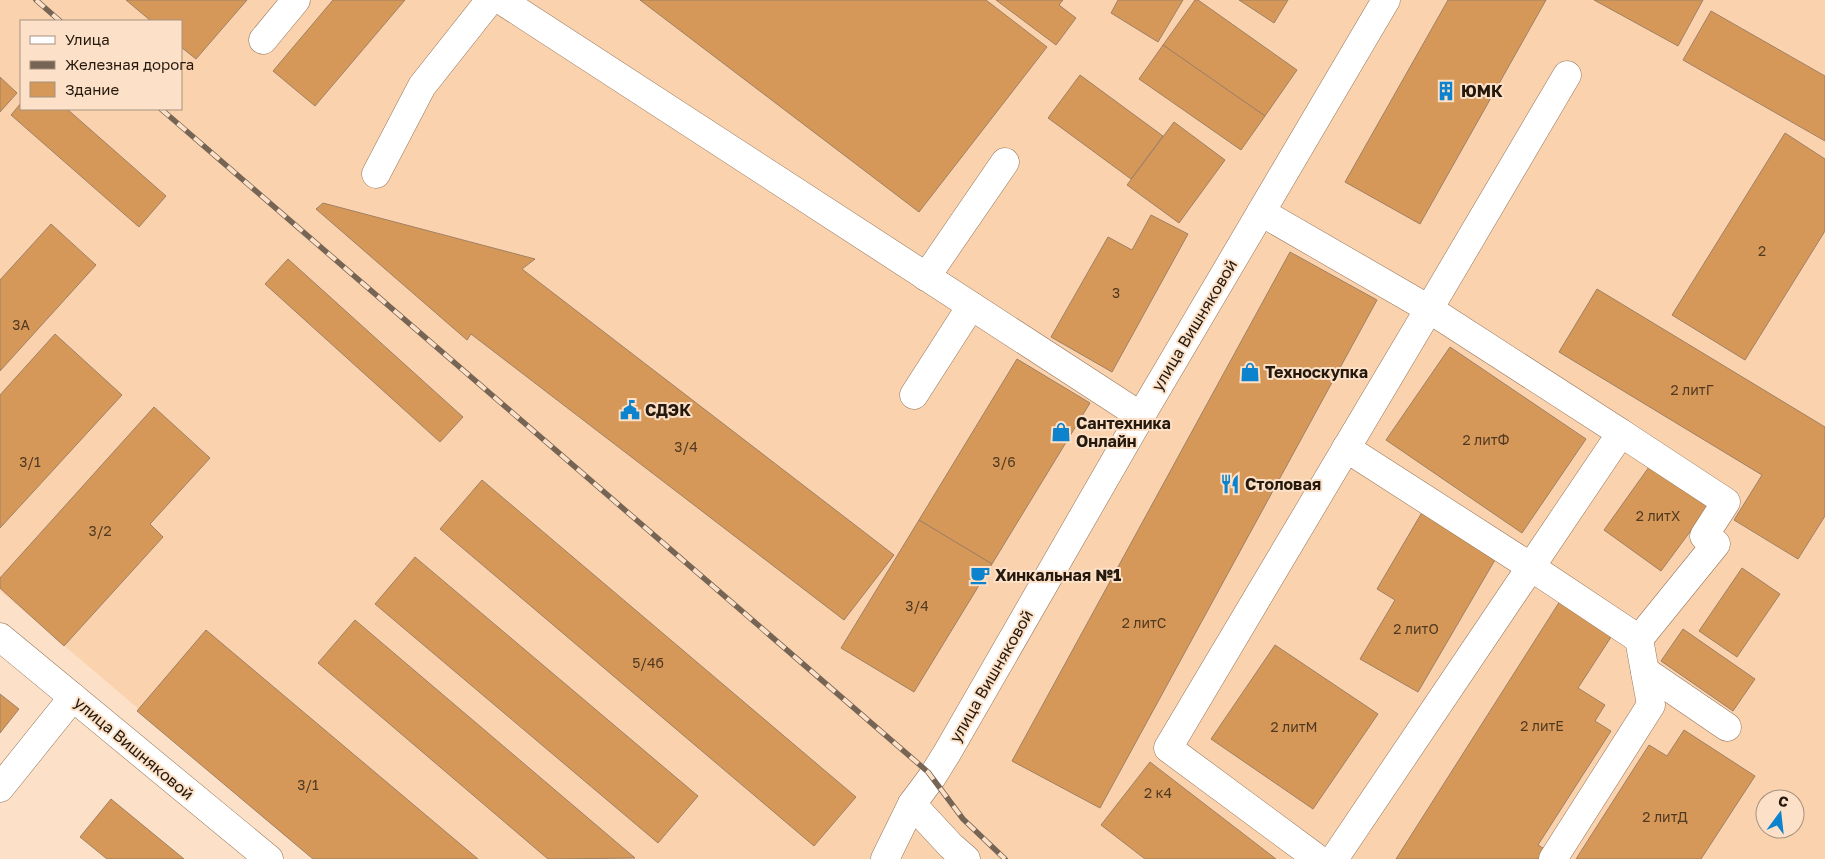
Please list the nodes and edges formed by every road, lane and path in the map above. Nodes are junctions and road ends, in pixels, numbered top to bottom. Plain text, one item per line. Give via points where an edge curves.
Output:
1 (296, 0) edge
2 (490, 0) edge
3 (501, 0) edge
4 (1386, 0) edge
5 (263, 40) dead end
6 (1567, 75) dead end
7 (1005, 162) dead end
8 (376, 174) dead end
9 (1261, 212) junction
10 (926, 277) junction
11 (971, 306) junction
12 (1429, 309) junction
13 (914, 395) dead end
14 (1142, 414) junction
15 (1621, 433) junction
16 (1346, 448) junction
17 (1531, 567) junction
18 (0, 637) edge
19 (1639, 639) junction
20 (1645, 671) junction
21 (73, 697) junction
22 (1727, 727) dead end
23 (0, 788) edge
24 (912, 804) junction
25 (268, 859) edge
26 (885, 859) edge
27 (966, 859) edge
28 (1318, 859) edge
29 (1334, 859) edge
30 (1553, 859) edge

1 - 5 street
2 - 8 street via 422,86
3 - 10 street
4 - 9 street, улица Вишняковой
6 - 12 street
7 - 10 street
9 - 12 street
9 - 14 street, улица Вишняковой
10 - 11 street
11 - 13 street
11 - 14 street
12 - 15 street
12 - 16 street
14 - 24 street, улица Вишняковой via 947,753
15 - 17 street
15 - 19 street via 1726,502 1704,536 1716,544
16 - 17 street
16 - 28 street via 1168,748
17 - 19 street
17 - 29 street
18 - 21 street, улица Вишняковой
19 - 20 street
20 - 22 street
20 - 30 street via 1651,706
21 - 23 street
21 - 25 street, улица Вишняковой
24 - 26 street, улица Вишняковой
24 - 27 street

